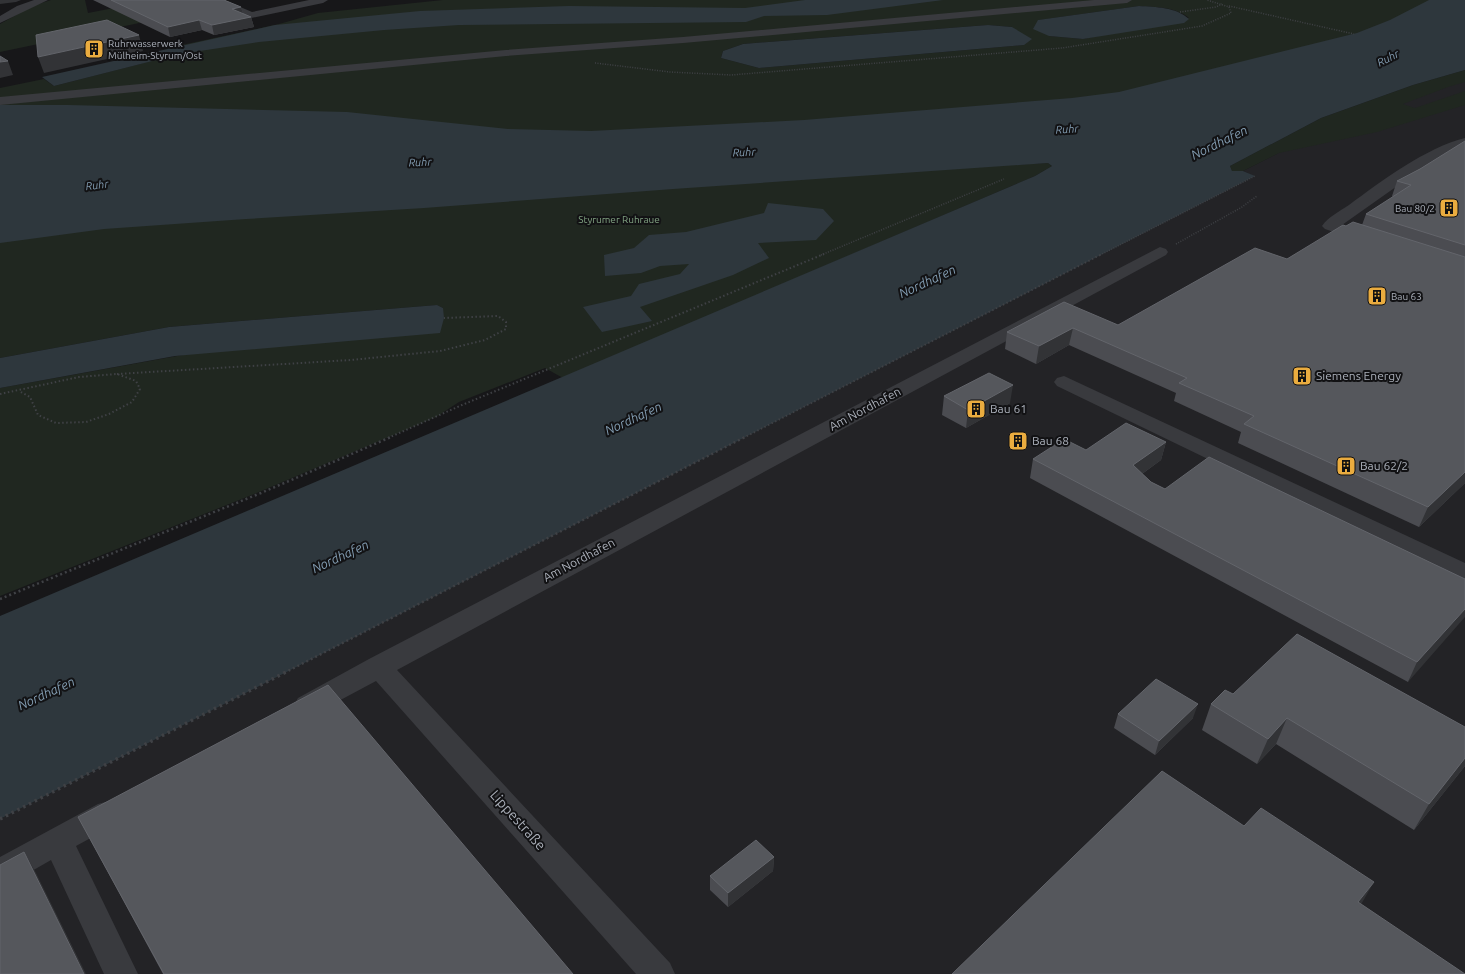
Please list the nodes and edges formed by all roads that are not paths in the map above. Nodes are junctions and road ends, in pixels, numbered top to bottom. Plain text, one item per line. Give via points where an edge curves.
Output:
1 (43, 0) edge
2 (216, 0) edge
3 (323, 0) edge
4 (1127, 0) edge
5 (0, 20) edge
6 (0, 101) edge
7 (1465, 142) edge
8 (1383, 244) edge
9 (1160, 252) road end
10 (1064, 382) dead end
11 (1465, 573) edge
12 (378, 666) junction
13 (288, 716) edge
14 (128, 804) edge
15 (58, 842) junction
16 (0, 873) edge
17 (121, 974) edge
18 (658, 974) edge

1 - 5 street via 21,8
2 - 3 street via 251,15
4 - 6 street via 683,40 482,55
7 - 8 street via 1427,160 1374,193 1330,226
9 - 12 street, Am Nordhafen
10 - 11 street
12 - 13 street, Am Nordhafen
12 - 18 street, Lippestraße
14 - 15 street
15 - 16 street
15 - 17 street

